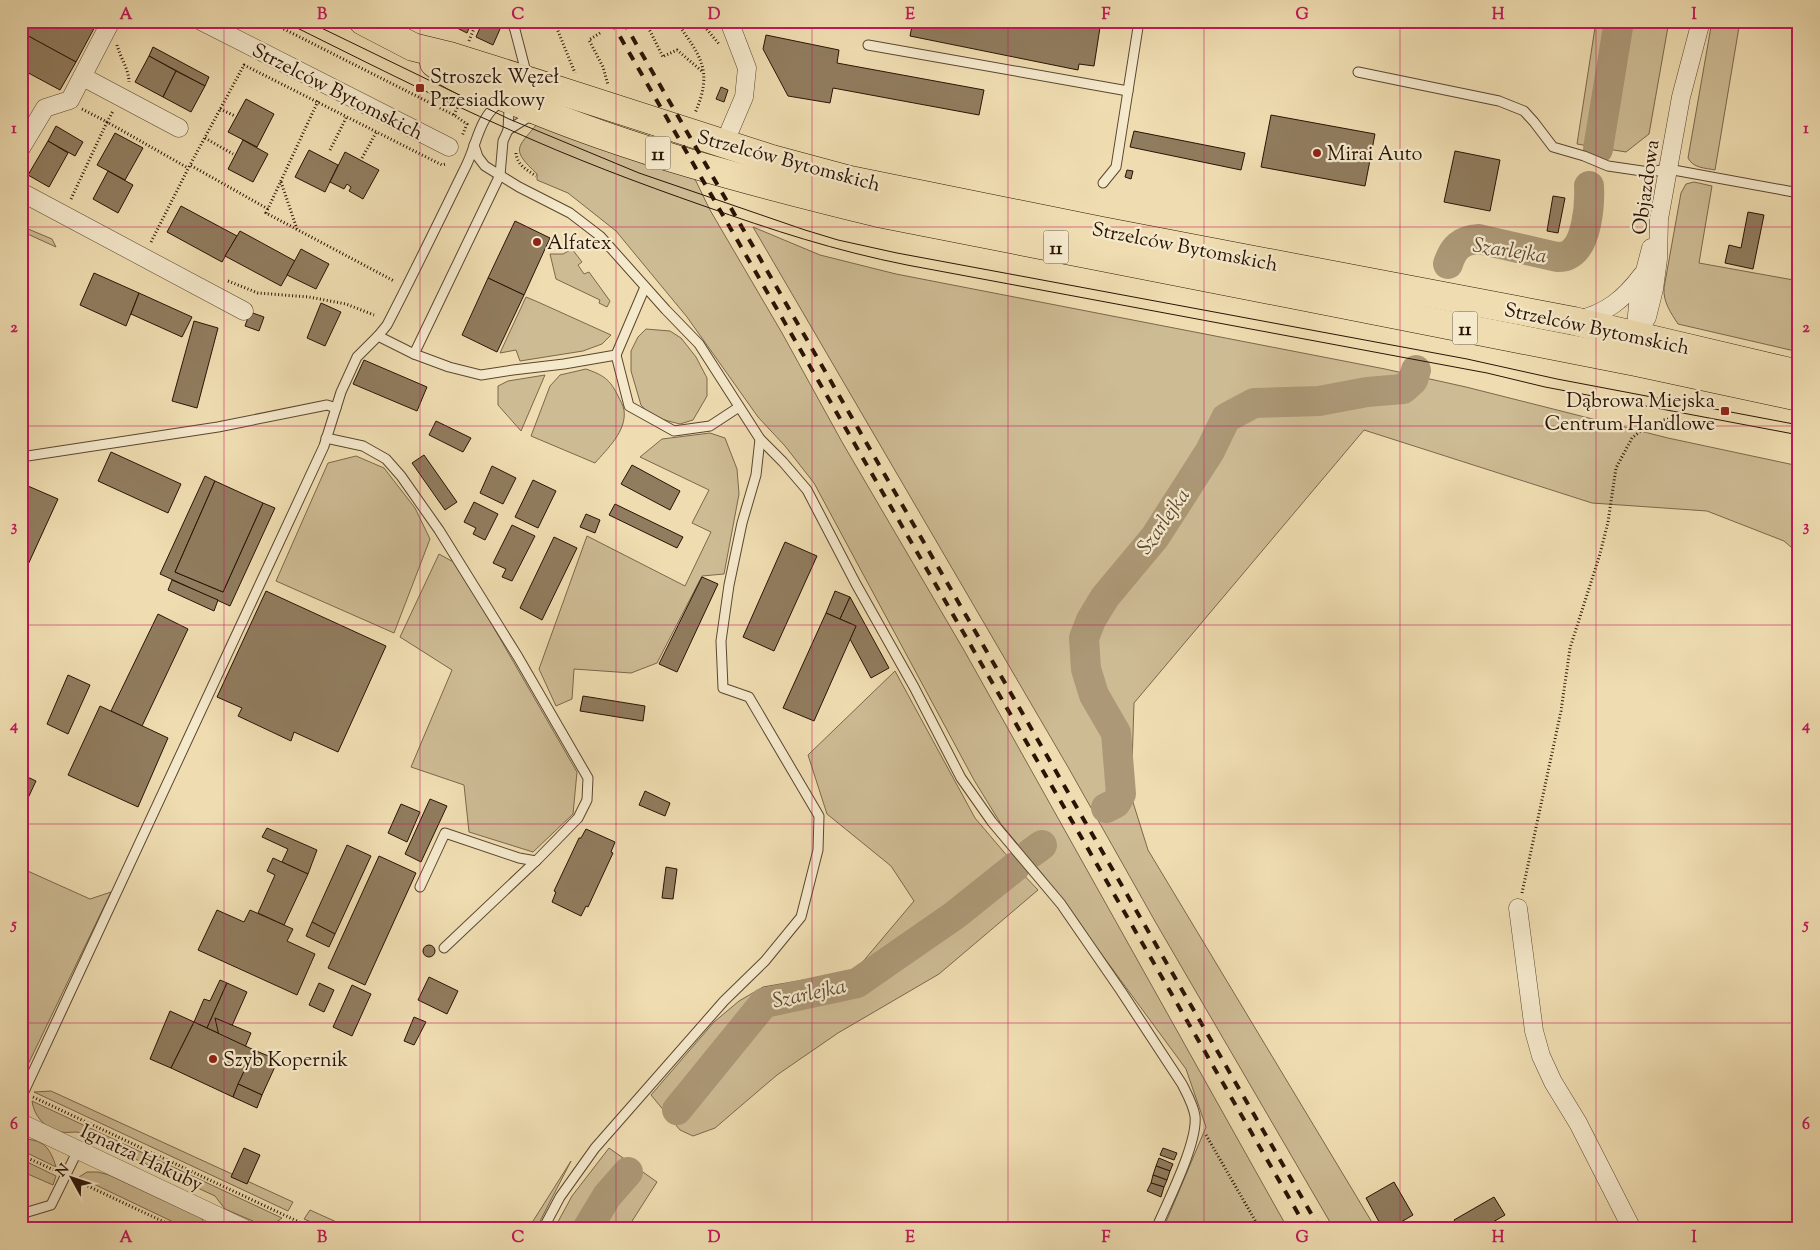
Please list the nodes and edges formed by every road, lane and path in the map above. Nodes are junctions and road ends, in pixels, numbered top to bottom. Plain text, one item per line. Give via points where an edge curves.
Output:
1 (111, 21) edge
2 (201, 21) edge
3 (268, 21) edge
4 (363, 21) edge
5 (477, 21) edge
6 (511, 21) edge
7 (554, 21) edge
8 (645, 21) edge
9 (676, 21) edge
10 (700, 21) edge
11 (729, 21) edge
12 (1139, 21) edge
13 (1689, 21) edge
14 (1701, 21) edge
15 (600, 33) dead end
16 (116, 40) dead end
17 (467, 44) dead end
18 (868, 45) dead end
19 (721, 46) dead end
20 (244, 65) dead end
21 (704, 72) junction
22 (1358, 72) dead end
23 (576, 76) dead end
24 (84, 77) junction
25 (327, 86) junction
26 (609, 87) dead end
27 (501, 89) junction
28 (1128, 91) junction
29 (121, 97) junction
30 (1681, 97) junction
31 (355, 100) junction
32 (77, 107) dead end
33 (220, 109) junction
34 (386, 115) junction
35 (454, 115) junction
36 (235, 116) dead end
37 (550, 117) junction
38 (692, 118) dead end
39 (484, 119) junction
40 (107, 122) junction
41 (467, 124) dead end
42 (179, 128) dead end
43 (508, 130) junction
44 (205, 138) junction
45 (724, 144) junction
46 (474, 145) junction
47 (449, 147) dead end
48 (516, 147) dead end
49 (21, 148) edge
50 (330, 150) dead end
51 (233, 154) dead end
52 (362, 158) dead end
53 (189, 166) junction
54 (1668, 169) junction
55 (500, 175) junction
56 (536, 176) dead end
57 (281, 182) junction
58 (1103, 184) dead end
59 (21, 192) edge
60 (1799, 194) edge
61 (78, 203) dead end
62 (268, 209) junction
63 (1659, 219) junction
64 (297, 230) junction
65 (150, 242) junction
66 (159, 246) dead end
67 (142, 258) junction
68 (1644, 273) junction
69 (228, 281) dead end
70 (394, 281) dead end
71 (645, 286) junction
72 (1651, 304) junction
73 (244, 311) dead end
74 (374, 315) dead end
75 (1574, 321) junction
76 (1636, 335) junction
77 (378, 336) junction
78 (1586, 352) junction
79 (414, 354) junction
80 (616, 355) junction
81 (1682, 359) junction
82 (1799, 374) edge
83 (1799, 397) edge
84 (739, 407) junction
85 (336, 408) junction
86 (1669, 419) dead end
87 (326, 438) junction
88 (760, 440) junction
89 (21, 457) edge
90 (536, 861) junction
91 (420, 887) dead end
92 (1518, 908) joint
93 (444, 948) dead end
94 (23, 1095) edge
95 (1195, 1117) junction
96 (21, 1123) edge
97 (78, 1150) junction
98 (21, 1155) edge
99 (66, 1176) junction
100 (21, 1214) edge
101 (213, 1222) edge
102 (179, 1229) edge
103 (245, 1229) edge
104 (314, 1229) edge
105 (543, 1229) edge
106 (1156, 1229) edge
107 (1260, 1229) edge
108 (1632, 1229) edge

1 - 24 street
2 - 25 street, Strzelców Bytomskich
3 - 35 path
4 - 27 highway, 11 via 413,47 444,71
5 - 17 path
6 - 27 lane via 515,30
7 - 23 path
8 - 21 path via 663,57 677,50
9 - 21 path via 694,48
10 - 19 path
11 - 45 street via 748,68 744,97
12 - 28 lane
13 - 30 street
14 - 30 street, Objazdowa
15 - 26 path via 589,40
16 - 29 path via 129,77 129,87
18 - 28 lane
20 - 33 path
21 - 38 path via 701,99
22 - 54 lane via 1499,101 1524,111 1553,147 1608,166 1649,172
24 - 29 street
24 - 49 street via 70,100 45,108
25 - 31 street, Strzelców Bytomskich
25 - 57 path
27 - 35 path
27 - 37 highway, 11
27 - 39 lane
27 - 39 lane via 495,106
27 - 43 lane via 509,110
27 - 45 highway, Strzelców Bytomskich / 11
28 - 58 lane via 1116,167
29 - 40 path
29 - 42 street
30 - 54 street, Objazdowa
31 - 34 street, Strzelców Bytomskich
31 - 50 path
32 - 40 path
33 - 36 path
33 - 44 path
34 - 47 street, Strzelców Bytomskich
34 - 52 path
35 - 41 path
37 - 43 lane via 528,118
37 - 78 highway, 11 via 768,186 878,212
39 - 46 lane
40 - 53 path
40 - 61 path via 70,199
43 - 55 lane via 503,141
44 - 51 path
44 - 53 path
45 - 75 highway, Strzelców Bytomskich / 11 via 869,184
46 - 55 lane via 485,166
46 - 77 lane via 468,164
48 - 56 path via 516,158 523,168
53 - 62 path
53 - 65 path
54 - 60 lane
54 - 63 street, Objazdowa
55 - 71 lane via 570,214 600,236
55 - 79 lane
57 - 62 path
57 - 64 path
59 - 67 street
62 - 64 path via 266,213
63 - 68 street
63 - 72 street, Objazdowa via 1658,259
64 - 70 path
65 - 66 path
65 - 67 path
67 - 73 street
68 - 75 street via 1617,304
68 - 76 street
69 - 74 path via 258,293 346,304
71 - 80 lane
71 - 84 lane via 699,344
72 - 76 street
72 - 81 street, Objazdowa via 1658,325
75 - 76 highway, Strzelców Bytomskich / 11
76 - 78 street via 1621,345
76 - 81 highway, Strzelców Bytomskich / 11
77 - 79 lane
77 - 85 lane via 357,357
78 - 81 highway, Strzelców Bytomskich / 11
79 - 80 lane via 482,375
80 - 84 lane via 629,406 674,431 710,426
81 - 82 highway, Strzelców Bytomskich / 11
81 - 83 highway, Strzelców Bytomskich / 11
84 - 88 lane
85 - 87 lane
85 - 89 lane via 327,406
86 - 92 path via 1652,422 1632,438 1616,468 1608,522 1570,648 1561,711
87 - 90 lane via 363,446 386,459 401,476 513,648 588,778 587,800 578,818
87 - 94 lane
88 - 95 lane via 807,490 961,778 992,822 1061,904 1182,1084
88 - 105 lane via 756,475 742,523 721,640 723,688 749,697 819,816 818,850 801,917 595,1148 560,1197
90 - 91 lane via 445,833
90 - 93 lane
92 - 108 street via 1534,1031 1541,1056
94 - 104 path
95 - 106 lane via 1192,1143
95 - 107 path
96 - 97 street, Ignatza Hakuby
97 - 99 lane
97 - 101 street, Ignatza Hakuby
98 - 99 path
99 - 100 lane via 51,1205
99 - 102 path
101 - 103 street, Ignatza Hakuby

